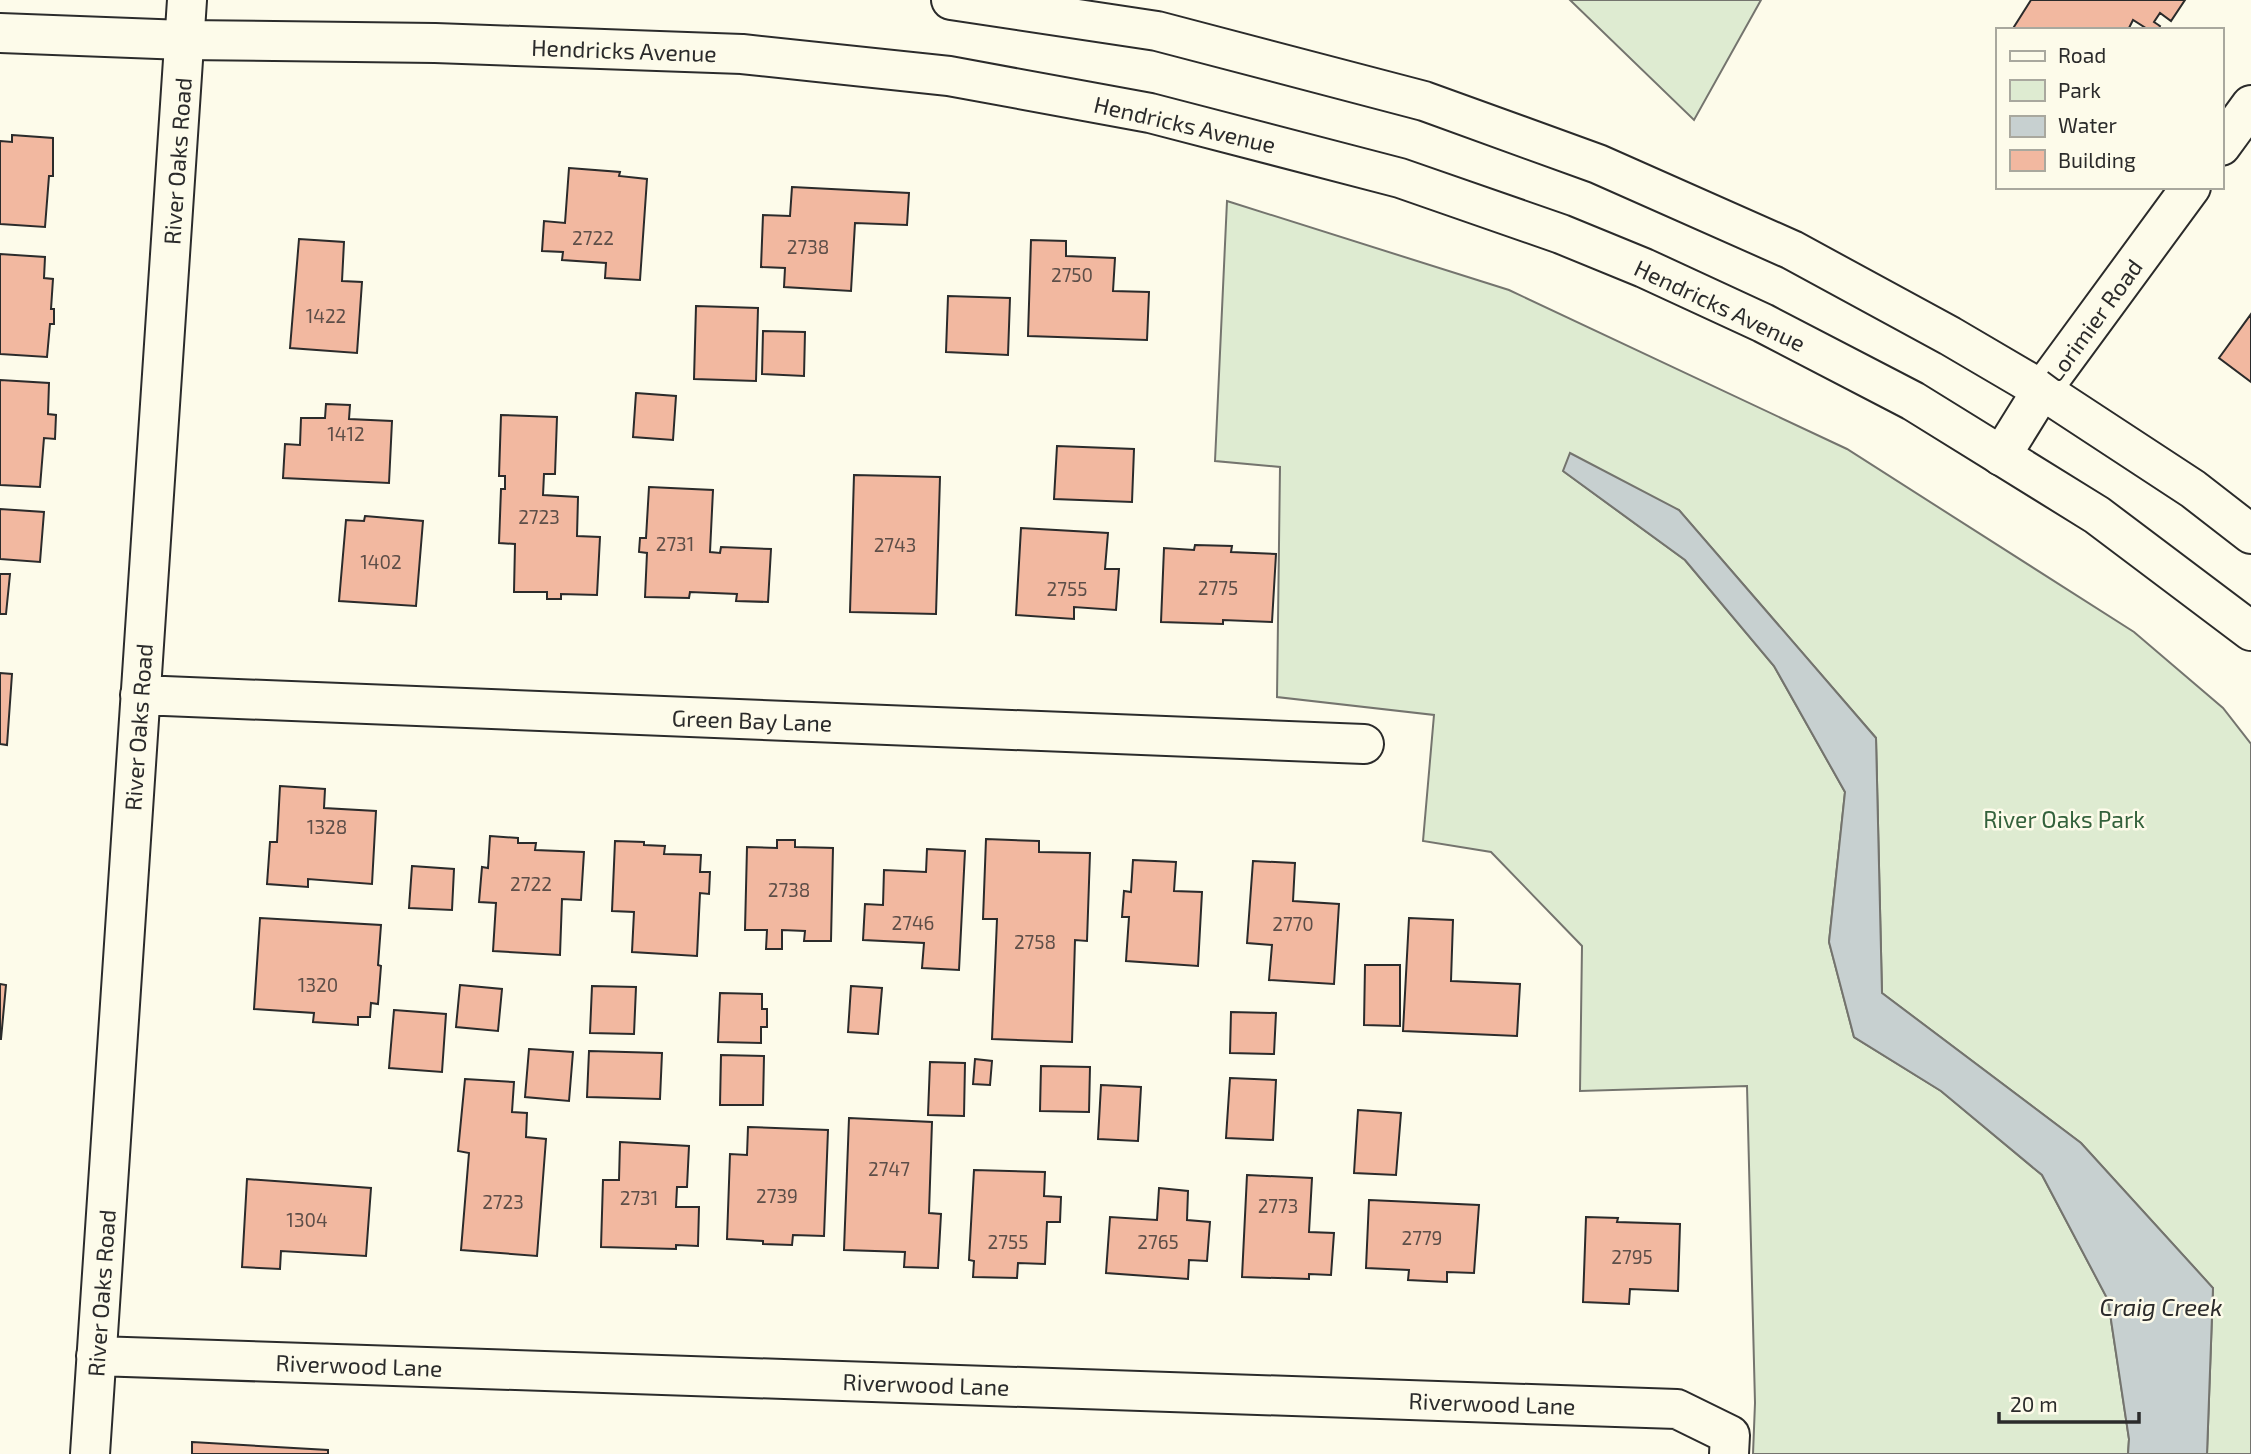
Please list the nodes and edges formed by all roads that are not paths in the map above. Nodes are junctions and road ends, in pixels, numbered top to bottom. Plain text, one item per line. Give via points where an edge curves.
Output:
1 (187, 0) edge
2 (951, 0) edge
3 (0, 33) edge
4 (184, 40) junction
5 (2251, 105) edge
6 (2223, 143) edge
7 (2190, 189) edge
8 (2042, 390) junction
9 (2001, 456) junction
10 (2251, 534) edge
11 (2247, 631) edge
12 (140, 695) junction
13 (1364, 744) dead end
14 (96, 1356) junction
15 (90, 1454) edge
16 (1729, 1454) edge

1 - 4 street, River Oaks Road
2 - 8 street via 1157,31 1436,105 1598,164 1792,250
3 - 4 street, Hendricks Avenue
4 - 9 street, Hendricks Avenue via 743,54 949,76 1150,113 1400,178 1561,234 1763,323 1913,401
4 - 12 street, River Oaks Road
5 - 6 street
7 - 8 street, Lorimier Road
8 - 9 street, Lorimier Road
8 - 10 street via 2193,489
9 - 11 street, Hendricks Avenue via 2097,515
12 - 13 street, Green Bay Lane
12 - 14 street, River Oaks Road
14 - 15 street, River Oaks Road
14 - 16 street, Riverwood Lane via 1677,1409 1730,1435

